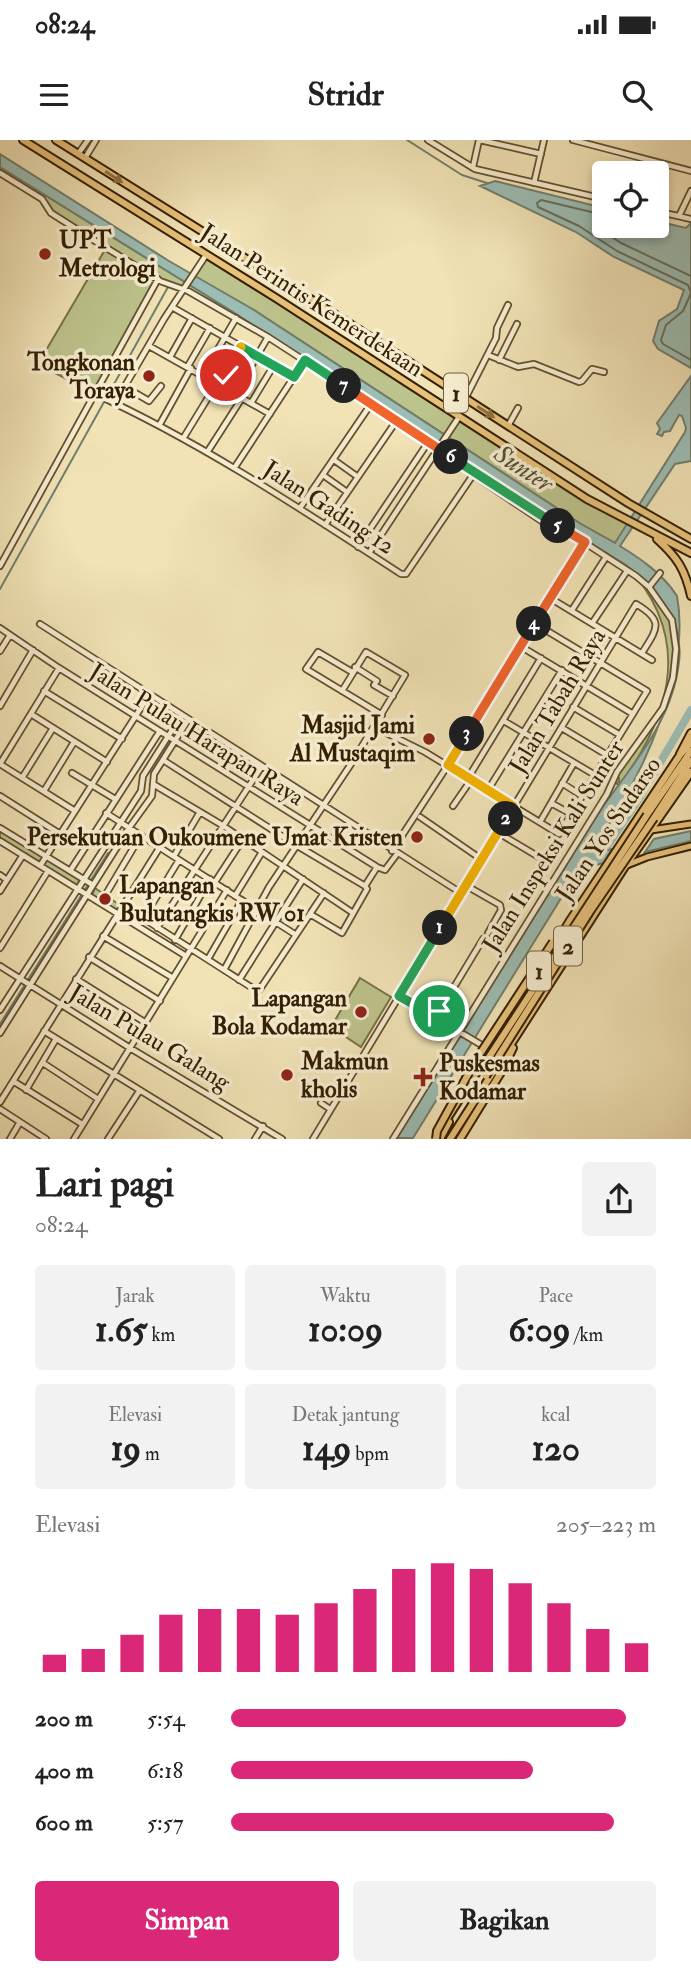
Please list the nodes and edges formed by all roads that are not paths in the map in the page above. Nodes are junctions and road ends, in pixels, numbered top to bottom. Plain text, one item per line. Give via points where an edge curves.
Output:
1 (23, 140) edge
2 (56, 140) edge
3 (88, 140) edge
4 (96, 140) edge
5 (428, 140) edge
6 (479, 140) edge
7 (544, 140) edge
8 (572, 140) edge
9 (541, 154) junction
10 (82, 156) junction
11 (472, 167) junction
12 (691, 171) edge
13 (0, 173) edge
14 (534, 183) junction
15 (691, 191) edge
16 (592, 196) edge
17 (669, 214) edge
18 (681, 217) junction
19 (691, 219) edge
20 (206, 255) junction
21 (159, 280) junction
22 (182, 288) junction
23 (508, 305) dead end
24 (172, 307) junction
25 (192, 318) junction
26 (236, 318) junction
27 (517, 324) dead end
28 (210, 328) junction
29 (226, 337) junction
30 (268, 337) junction
31 (148, 346) junction
32 (242, 346) junction
33 (258, 355) junction
34 (488, 355) junction
35 (170, 357) junction
36 (305, 360) junction
37 (499, 360) junction
38 (274, 365) junction
39 (189, 367) junction
40 (604, 372) dead end
41 (203, 375) junction
42 (294, 377) junction
43 (219, 384) junction
44 (161, 386) dead end
45 (125, 387) junction
46 (235, 394) junction
47 (96, 395) junction
48 (242, 398) junction
49 (466, 399) junction
50 (113, 402) junction
51 (251, 403) junction
52 (372, 404) junction
53 (518, 408) dead end
54 (270, 414) junction
55 (459, 417) junction
56 (397, 420) junction
57 (160, 424) junction
58 (508, 426) junction
59 (184, 437) junction
60 (429, 442) junction
61 (439, 449) junction
62 (208, 451) junction
63 (334, 460) junction
64 (235, 467) junction
65 (473, 473) junction
66 (323, 475) junction
67 (358, 477) junction
68 (347, 492) junction
69 (300, 508) junction
70 (325, 525) junction
71 (646, 530) junction
72 (691, 539) edge
73 (585, 542) junction
74 (358, 547) junction
75 (369, 553) junction
76 (691, 553) edge
77 (606, 557) junction
78 (0, 566) edge
79 (627, 571) junction
80 (659, 574) dead end
81 (650, 586) junction
82 (691, 596) edge
83 (550, 598) junction
84 (572, 610) junction
85 (593, 622) junction
86 (534, 623) junction
87 (40, 624) dead end
88 (0, 628) edge
89 (10, 635) junction
90 (617, 637) junction
91 (520, 646) junction
92 (33, 650) junction
93 (0, 651) edge
94 (642, 653) junction
95 (541, 658) junction
96 (652, 660) dead end
97 (600, 664) junction
98 (59, 668) junction
99 (354, 670) junction
100 (562, 670) junction
101 (586, 685) junction
102 (44, 691) junction
103 (342, 691) junction
104 (149, 695) junction
105 (393, 696) junction
106 (0, 706) edge
107 (573, 707) junction
108 (30, 714) junction
109 (633, 714) junction
110 (136, 715) junction
111 (382, 715) junction
112 (181, 716) junction
113 (188, 720) junction
114 (504, 721) junction
115 (374, 727) junction
116 (53, 728) junction
117 (562, 728) junction
118 (160, 730) junction
119 (525, 733) junction
120 (691, 733) edge
121 (620, 735) junction
122 (168, 736) junction
123 (122, 739) junction
124 (175, 740) junction
125 (74, 742) junction
126 (691, 742) edge
127 (550, 748) junction
128 (691, 751) edge
129 (607, 755) junction
130 (680, 755) junction
131 (163, 760) junction
132 (691, 761) edge
133 (107, 762) junction
134 (574, 763) junction
135 (0, 764) edge
136 (448, 765) junction
137 (262, 766) junction
138 (691, 772) edge
139 (72, 773) dead end
140 (595, 775) junction
141 (22, 778) junction
142 (470, 779) junction
143 (691, 780) edge
144 (153, 783) junction
145 (562, 783) junction
146 (92, 785) junction
147 (248, 786) junction
148 (683, 786) junction
149 (488, 790) junction
150 (44, 791) junction
151 (0, 796) edge
152 (582, 796) junction
153 (115, 799) junction
154 (551, 803) junction
155 (323, 805) junction
156 (235, 806) junction
157 (453, 806) dead end
158 (513, 806) junction
159 (75, 811) junction
160 (200, 812) junction
161 (106, 813) junction
162 (571, 814) junction
163 (420, 817) dead end
164 (121, 822) junction
165 (540, 822) junction
166 (691, 824) edge
167 (222, 825) junction
168 (310, 825) junction
169 (129, 827) junction
170 (0, 828) edge
171 (651, 830) junction
172 (498, 832) junction
173 (61, 834) junction
174 (141, 835) junction
175 (243, 839) junction
176 (0, 841) edge
177 (296, 845) junction
178 (691, 846) edge
179 (160, 847) junction
180 (262, 852) junction
181 (395, 852) junction
182 (23, 856) junction
183 (46, 856) junction
184 (634, 857) junction
185 (176, 858) junction
186 (481, 859) junction
187 (544, 860) dead end
188 (40, 866) junction
189 (284, 866) junction
190 (377, 867) junction
191 (194, 869) junction
192 (48, 871) junction
193 (70, 871) junction
194 (0, 876) edge
195 (303, 879) junction
196 (7, 880) junction
197 (212, 881) junction
198 (80, 883) junction
199 (92, 885) junction
200 (465, 885) junction
201 (365, 886) junction
202 (227, 890) junction
203 (0, 891) edge
204 (324, 893) junction
205 (461, 893) junction
206 (86, 894) junction
207 (106, 894) dead end
208 (235, 896) junction
209 (242, 900) junction
210 (124, 906) junction
211 (257, 910) junction
212 (353, 913) junction
213 (118, 914) junction
214 (310, 914) junction
215 (143, 919) junction
216 (275, 921) junction
217 (569, 922) junction
218 (157, 928) junction
219 (488, 933) dead end
220 (296, 935) junction
221 (103, 936) junction
222 (482, 939) dead end
223 (175, 940) junction
224 (0, 948) edge
225 (191, 949) junction
226 (186, 956) junction
227 (89, 957) junction
228 (208, 959) junction
229 (0, 966) edge
230 (224, 970) junction
231 (173, 978) junction
232 (21, 979) junction
233 (76, 979) junction
234 (239, 980) junction
235 (29, 984) junction
236 (399, 996) junction
237 (160, 1001) junction
238 (61, 1003) junction
239 (0, 1010) edge
240 (436, 1017) junction
241 (526, 1021) junction
242 (510, 1022) dead end
243 (146, 1023) junction
244 (520, 1028) junction
245 (44, 1030) junction
246 (459, 1031) junction
247 (0, 1033) edge
248 (56, 1039) junction
249 (130, 1048) junction
250 (489, 1051) junction
251 (506, 1062) junction
252 (43, 1063) junction
253 (481, 1067) dead end
254 (494, 1072) junction
255 (115, 1073) junction
256 (13, 1081) junction
257 (26, 1090) junction
258 (140, 1090) junction
259 (98, 1099) junction
260 (0, 1102) edge
261 (321, 1103) dead end
262 (0, 1109) edge
263 (330, 1109) junction
264 (20, 1122) junction
265 (82, 1124) junction
266 (263, 1126) junction
267 (44, 1138) edge
268 (10, 1139) edge
269 (74, 1139) edge
270 (108, 1139) edge
271 (219, 1139) edge
272 (255, 1139) edge
273 (282, 1139) edge
274 (313, 1139) edge
275 (393, 1139) edge
276 (437, 1139) edge
277 (450, 1139) edge
278 (460, 1139) edge

1 - 20 highway, Jalan Perintis Kemerdekaan / 1
2 - 10 highway, Jalan Perintis Kemerdekaan / 1
3 - 10 street
4 - 10 street
5 - 11 street
6 - 9 street
6 - 11 street
7 - 9 street
8 - 12 street
9 - 14 street
10 -> 49 highway, Jalan Perintis Kemerdekaan / 1
11 - 14 street
13 - 21 street, Jalan Inspeksi Kali Sunter via 41,199 51,214
14 - 16 street
15 - 18 street
17 - 18 street
18 - 19 street
20 - 22 street
20 - 55 highway, Jalan Perintis Kemerdekaan / 1
21 - 22 street, Jalan Inspeksi Kali Sunter
21 - 47 street
22 - 24 street
22 - 26 street, Jalan Inspeksi Kali Sunter
23 - 34 street
24 - 25 street
24 - 31 street
25 - 28 street
25 - 35 street
26 - 29 street
26 - 30 street, Jalan Inspeksi Kali Sunter
27 - 37 street
28 - 29 street
28 - 39 street
29 - 32 street
29 - 41 street
30 - 33 street
30 - 36 street, Jalan Inspeksi Kali Sunter
31 - 35 street
31 - 45 street
32 - 33 street
32 - 43 street
33 - 38 street
33 - 46 street
34 - 37 street
34 - 49 street
35 - 39 street
36 - 42 street
36 - 52 street, Jalan Inspeksi Kali Sunter
37 - 40 street via 518,367 534,364 579,382 592,369
38 - 42 street
38 - 51 street
39 - 41 street
39 - 57 street
41 - 43 street
42 - 54 street
43 - 46 street
43 - 59 street
44 - 45 street via 149,401
45 - 50 street
46 - 48 street
47 - 50 street, Jalan Gading 12
47 - 78 street
48 - 51 street
48 - 62 street
49 -> 58 highway, Jalan Perintis Kemerdekaan / 1
50 - 57 street, Jalan Gading 12
51 - 54 street
52 - 56 street, Jalan Inspeksi Kali Sunter
52 - 63 street
53 - 58 street
54 - 64 street
55 - 61 street
55 - 71 highway, Jalan Perintis Kemerdekaan / 1 via 587,499
56 - 60 street, Jalan Inspeksi Kali Sunter
56 - 67 street
57 - 59 street, Jalan Gading 12
58 - 72 highway, Jalan Perintis Kemerdekaan / 1
59 - 62 street, Jalan Gading 12
60 - 61 street, Jalan Inspeksi Kali Sunter
60 - 74 street
61 - 65 street, Jalan Inspeksi Kali Sunter
61 - 75 street
62 - 64 street, Jalan Gading 12
63 - 66 street
63 - 67 street
64 - 69 street, Jalan Gading 12
65 - 73 street, Jalan Inspeksi Kali Sunter via 546,524
65 - 75 street, Jalan Gading 12 via 406,574
66 - 68 street
66 - 69 street
67 - 68 street
68 - 70 street
69 - 70 street, Jalan Gading 12
70 - 74 street, Jalan Gading 12
71 - 76 highway, Jalan Perintis Kemerdekaan / 1
71 - 82 highway via 677,559
73 - 77 street, Jalan Inspeksi Kali Sunter
73 - 83 street
74 - 75 street, Jalan Gading 12
77 - 79 street, Jalan Inspeksi Kali Sunter
77 - 84 street
79 - 81 street, Jalan Inspeksi Kali Sunter
79 - 85 street
80 - 81 street
81 - 246 street, Jalan Inspeksi Kali Sunter via 669,614 675,633 673,678 664,705 617,772
83 - 84 street
83 - 86 street
84 - 85 street
85 - 90 street
86 - 91 street
86 - 97 street
87 - 104 street
88 - 89 street, Jalan Pulau Harapan Raya
89 - 92 street, Jalan Pulau Harapan Raya
89 - 93 street
90 - 94 street
90 - 94 street, Jalan Tabah Raya via 636,604 652,615 656,626
90 - 97 street, Jalan Tabah Raya
91 - 95 street
91 - 136 street
92 - 98 street, Jalan Pulau Harapan Raya
92 - 106 street
94 - 96 street
95 - 100 street
95 - 114 street
97 - 101 street, Jalan Tabah Raya
97 - 109 street via 647,691
98 - 102 street
98 - 110 street, Jalan Pulau Harapan Raya
99 - 103 street
99 - 103 street via 319,652 306,667
99 - 105 street via 377,681 374,685
99 - 105 street via 368,653 405,676
100 - 101 street
100 - 119 street
101 - 107 street, Jalan Tabah Raya
101 - 109 street
102 - 108 street
102 - 123 street
103 - 111 street
104 - 110 street
104 - 112 street
105 - 111 street
107 - 117 street, Jalan Tabah Raya
107 - 121 street
108 - 116 street
108 - 135 street
109 - 121 street
110 - 118 street, Jalan Pulau Harapan Raya
110 - 123 street
111 - 115 street
112 - 113 street
112 - 122 street
113 - 124 street
113 - 137 street
114 - 119 street
114 - 142 street
115 - 136 street
115 - 155 street
116 - 125 street
116 - 141 street
117 - 127 street, Jalan Tabah Raya
117 - 129 street
118 - 122 street, Jalan Pulau Harapan Raya
118 - 153 street
119 - 127 street
119 - 149 street
120 - 130 highway, Jalan Yos Sudarso / 1
121 - 129 street
122 - 124 street, Jalan Pulau Harapan Raya
122 - 164 street
123 - 133 street
124 - 131 street
124 - 147 street, Jalan Pulau Harapan Raya
125 - 133 street
125 - 150 street
126 - 130 highway, Jalan Yos Sudarso / 1
127 - 134 street
127 - 158 street, Jalan Tabah Raya
128 - 276 highway, 2, bridge
129 - 140 street
130 - 217 highway, Jalan Yos Sudarso / 1
131 - 144 street
131 - 156 street
132 - 277 highway, 2, bridge via 585,920
133 - 146 street
134 - 140 street
134 - 145 street
135 - 141 street
136 - 142 street
136 - 181 street
137 - 147 street
137 - 155 street
138 - 148 highway, Jalan Yos Sudarso / 1
139 - 146 street
140 - 152 street
141 - 150 street
142 - 149 street
142 - 157 street
143 - 148 highway
144 - 160 street
144 - 169 street via 152,796
145 - 152 street
145 - 154 street
146 - 153 street
146 - 159 street
147 - 156 street
147 - 168 street, Jalan Pulau Harapan Raya
148 - 171 highway, Jalan Yos Sudarso / 1
149 - 158 street
150 - 159 street
151 - 173 street
152 - 162 street
153 - 161 street
154 - 162 street
154 - 165 street
155 - 168 street
155 - 181 street
156 - 167 street
156 - 177 street
158 - 165 street
158 - 172 street, Jalan Tabah Raya
159 - 173 street
160 - 167 street
160 - 185 street
161 - 164 street
161 - 193 street
162 - 165 street via 559,834
163 - 186 street
164 - 169 street
164 - 198 street
166 - 171 main road
167 - 175 street
167 - 191 street
168 - 177 street
168 - 190 street, Jalan Pulau Harapan Raya
169 - 174 street
169 - 199 street
170 - 183 street
171 - 184 highway, Jalan Yos Sudarso / 1, bridge
172 - 186 street, Jalan Tabah Raya
172 - 187 street
173 - 183 street
174 - 179 street
174 - 207 street
175 - 180 street
175 - 197 street
176 - 182 street
177 - 189 street
177 - 201 street
178 - 184 main road
179 - 185 street
179 - 210 street
180 - 189 street
180 - 208 street
181 - 190 street via 385,870
181 - 205 street
182 - 188 street
182 - 196 street
183 - 188 street
183 - 193 street
184 - 241 highway, Jalan Yos Sudarso / 1
185 - 191 street
185 - 215 street
186 - 200 street, Jalan Tabah Raya
188 - 192 street
189 - 195 street
189 - 211 street
190 - 201 street
191 - 197 street
191 - 218 street
192 - 198 street
192 - 224 street
193 - 198 street
194 - 196 street
195 - 204 street
195 - 216 street
196 - 203 street
197 - 202 street
197 - 223 street
198 - 199 street
198 - 206 street
198 - 232 street
199 - 206 street
200 - 205 street, Jalan Tabah Raya
200 - 219 street via 500,905
201 - 212 street
202 - 208 street
202 - 225 street
204 - 212 street
204 - 214 street
205 - 236 street, Jalan Tabah Raya
206 - 213 street
206 - 235 street
208 - 209 street
209 - 211 street
209 - 228 street
210 - 213 street
210 - 215 street
211 - 216 street
211 - 230 street
212 - 214 street via 341,933
213 - 221 street
213 - 226 street
214 - 220 street
215 - 218 street
216 - 220 street
216 - 234 street
217 - 250 highway, Jalan Yos Sudarso / 1
217 - 276 highway, bridge via 562,926 476,1060 437,1131
218 - 223 street
220 - 234 street via 260,989
221 - 227 street
221 - 231 street
222 - 240 street
223 - 225 street
225 - 226 street
225 - 228 street
226 - 231 street
227 - 233 street
227 - 237 street
228 - 230 street
229 - 232 street, Jalan Pulau Galang
230 - 234 street
231 - 237 street
232 - 235 street, Jalan Pulau Galang
232 - 239 street
233 - 238 street
233 - 243 street
235 - 238 street, Jalan Pulau Galang
235 - 247 street
236 - 240 street
236 - 263 street, Jalan Tabah Raya
237 - 243 street
238 - 245 street
238 - 249 street, Jalan Pulau Galang
240 - 246 street
241 - 244 highway, Jalan Yos Sudarso / 1
241 - 251 highway, Jalan Yos Sudarso / 1
242 - 244 highway via 513,1029
243 - 249 street
244 - 254 highway, Jalan Yos Sudarso / 1
245 - 248 street
245 - 256 street
246 - 250 street
246 - 275 street, Jalan Inspeksi Kali Sunter
248 - 252 street
248 - 255 street
249 - 255 street
249 - 266 street, Jalan Pulau Galang
250 - 276 highway, Jalan Yos Sudarso / 1
251 - 277 highway
251 - 278 highway, Jalan Yos Sudarso / 1
252 - 257 street
252 - 259 street
253 - 254 highway via 490,1064
254 - 277 highway, Jalan Yos Sudarso / 1
255 - 258 street
255 - 259 street
256 - 257 street
256 - 260 street
257 - 265 street
258 - 270 street
258 - 271 street
259 - 265 street
261 - 263 street
262 - 264 street
263 - 274 street, Jalan Tabah Raya
264 - 267 street
264 - 268 street
265 - 269 street
266 - 272 street
266 - 273 street, Jalan Pulau Galang

